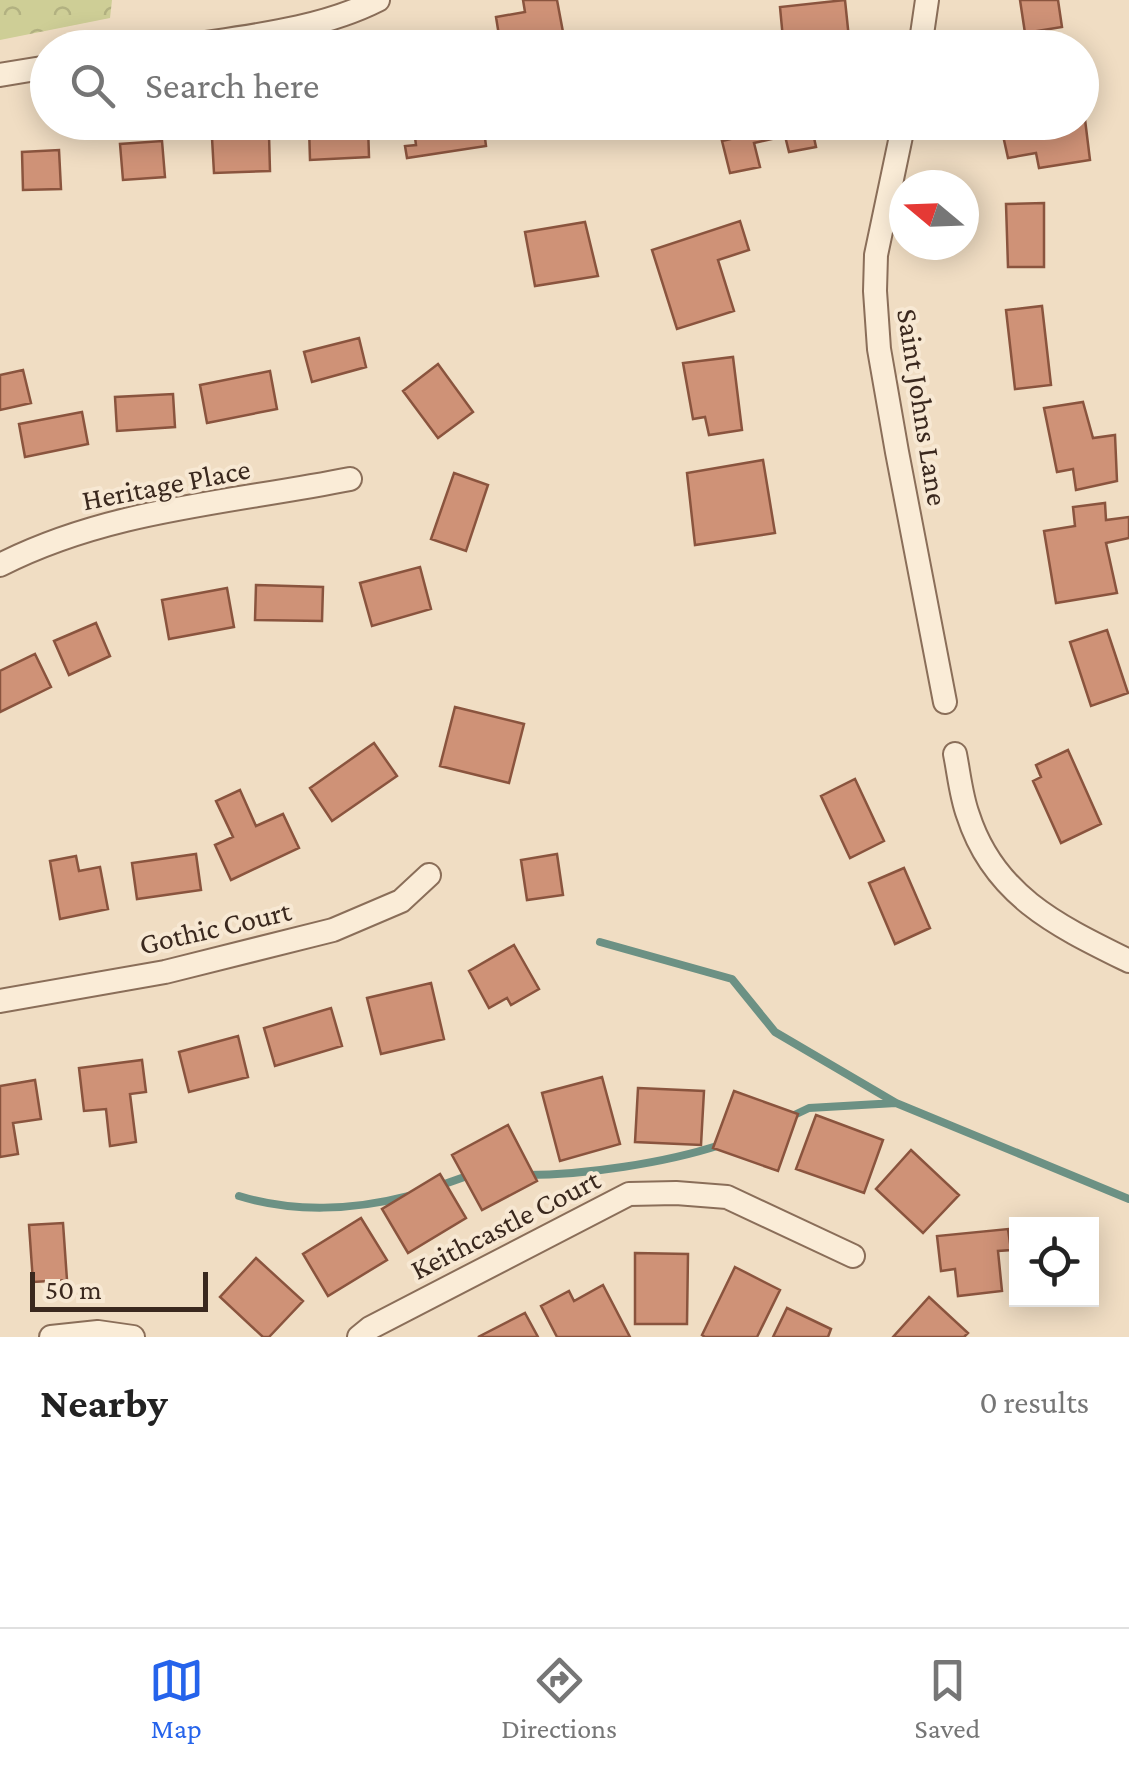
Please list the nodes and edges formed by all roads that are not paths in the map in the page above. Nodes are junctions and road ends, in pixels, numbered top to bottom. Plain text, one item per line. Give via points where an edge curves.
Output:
1 (378, 0) edge
2 (926, 0) edge
3 (353, 6) edge
4 (269, 30) edge
5 (922, 30) edge
6 (30, 70) edge
7 (0, 75) edge
8 (900, 140) edge
9 (350, 478) dead end
10 (0, 565) edge
11 (945, 702) dead end
12 (955, 754) dead end
13 (430, 876) dead end
14 (1129, 961) edge
15 (0, 1001) edge
16 (853, 1256) dead end
17 (51, 1337) edge
18 (134, 1337) edge
19 (359, 1337) edge

1 - 3 street
2 - 5 street
3 - 4 street
6 - 7 street
8 - 11 street, Saint Johns Lane via 876,254 875,291 896,452
9 - 10 street, Heritage Place via 92,526
12 - 14 street via 979,842 1016,894 1057,925
13 - 15 street, Gothic Court via 401,901 333,930 165,972
16 - 19 street, Keithcastle Court via 726,1197 629,1194
17 - 18 street

